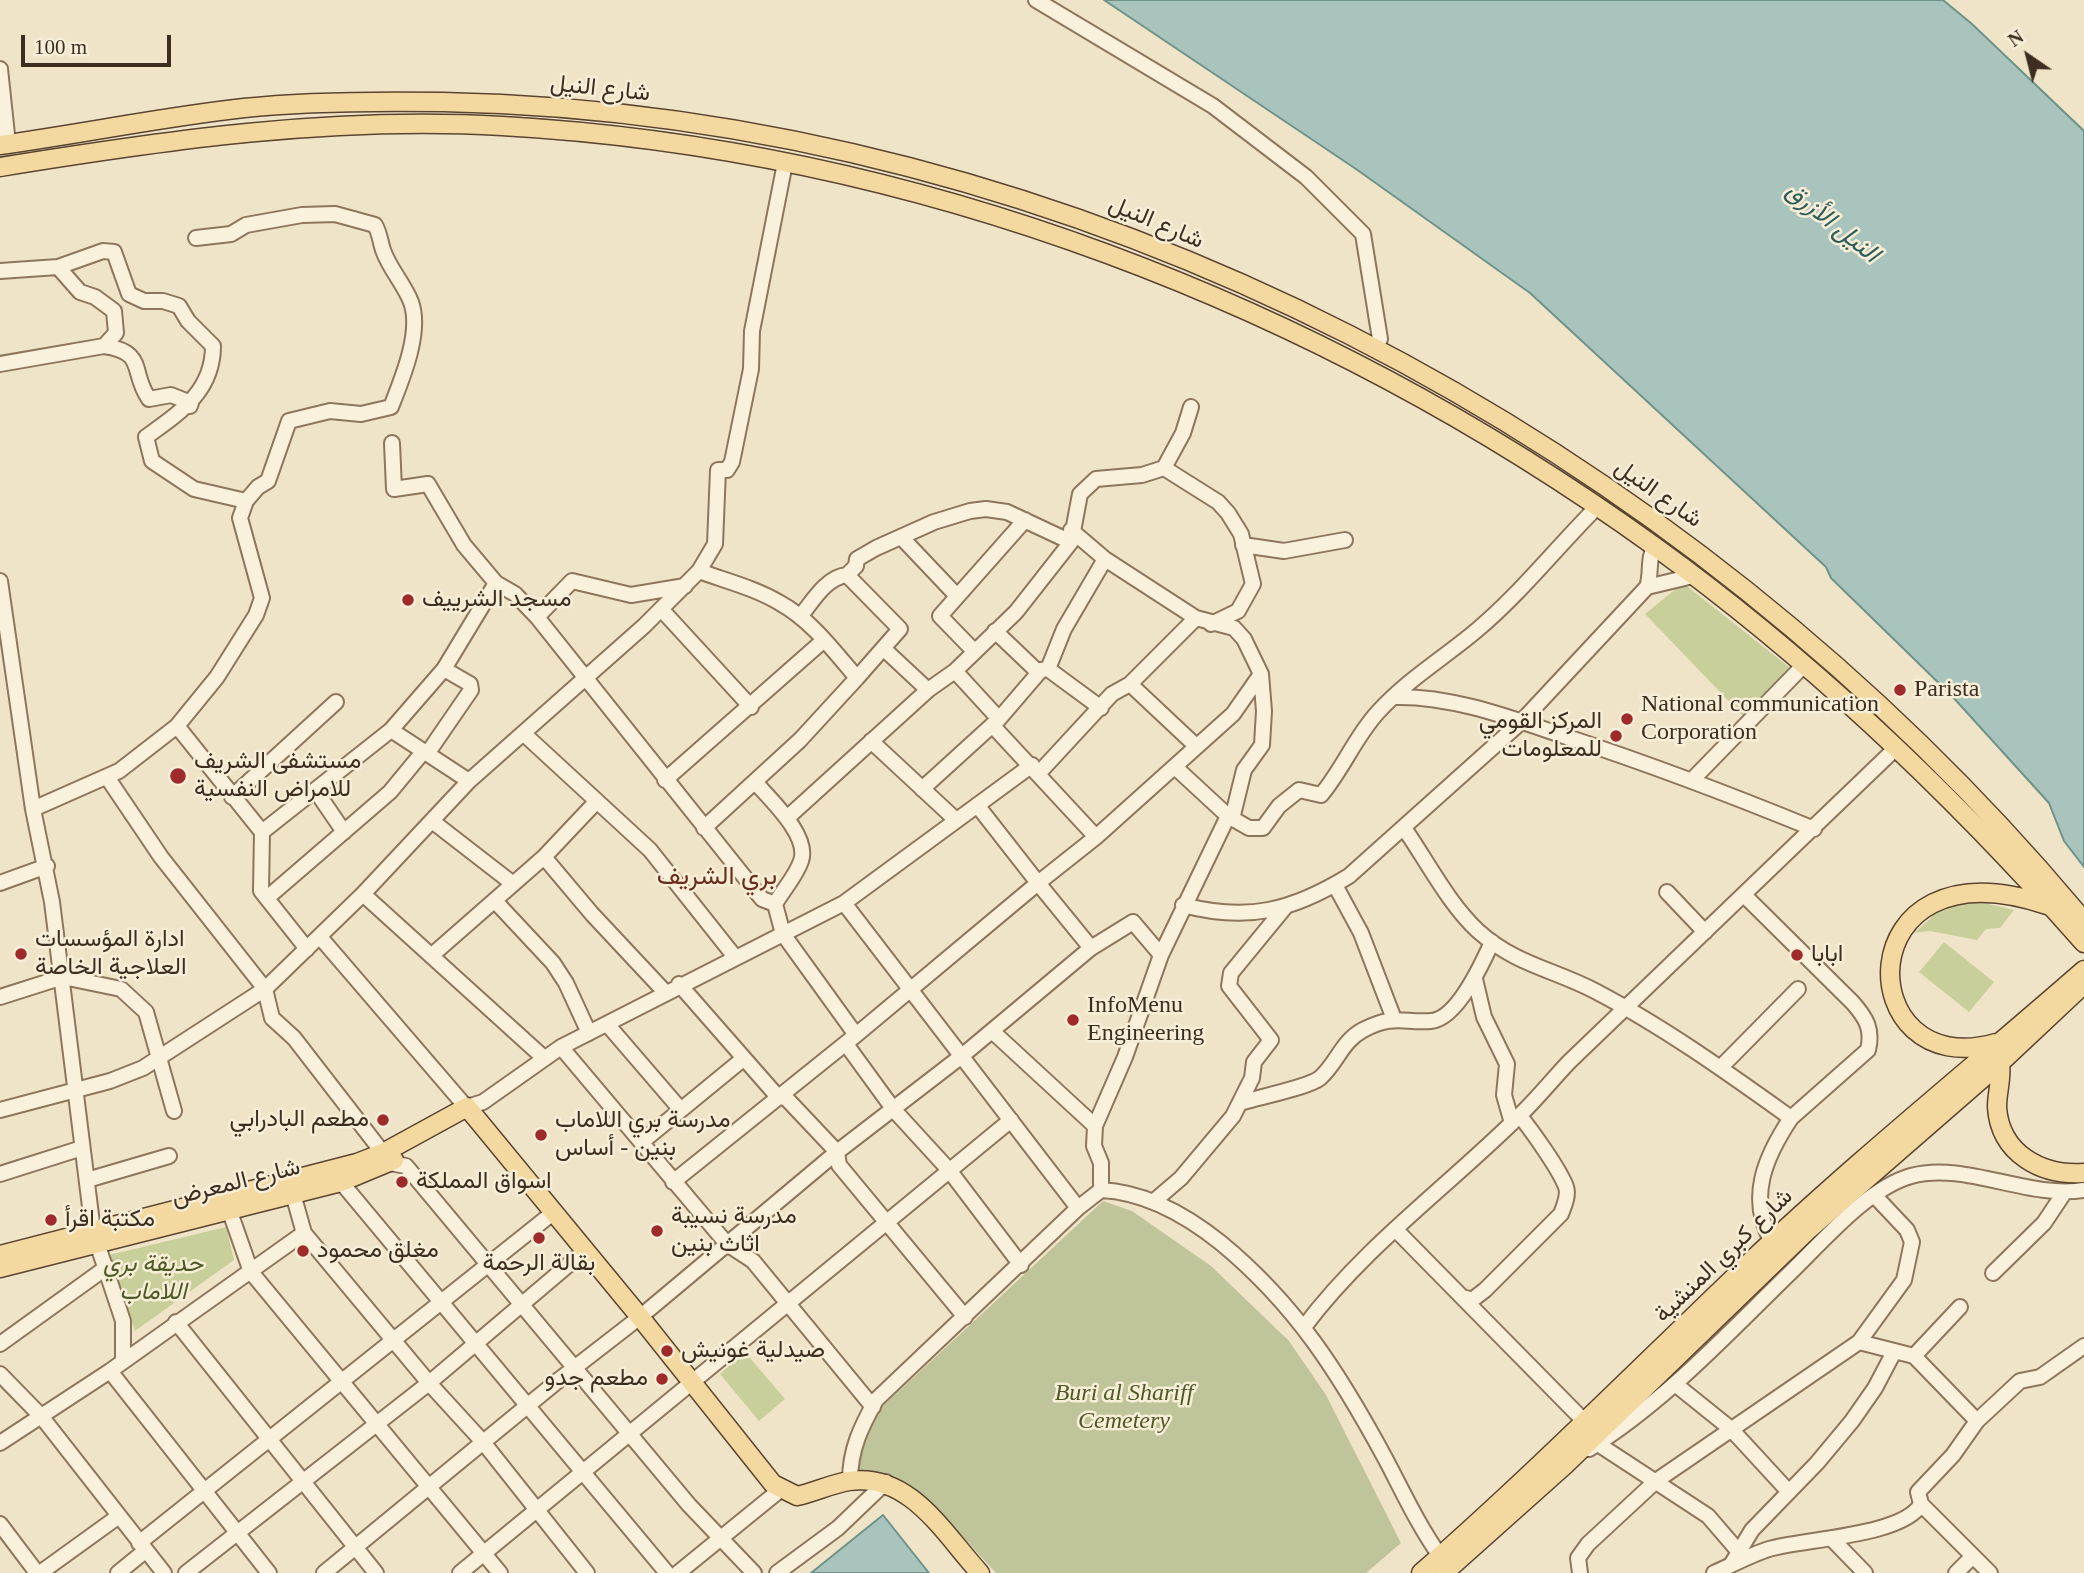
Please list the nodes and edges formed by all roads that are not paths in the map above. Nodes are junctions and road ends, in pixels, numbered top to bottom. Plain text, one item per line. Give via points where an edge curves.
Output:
1 (1036, 0) edge
2 (0, 69) edge
3 (4, 145) edge
4 (879, 158) junction
5 (785, 163) junction
6 (0, 167) edge
7 (911, 168) junction
8 (874, 182) junction
9 (904, 190) junction
10 (196, 238) dead end
11 (58, 267) junction
12 (0, 271) edge
13 (1270, 297) junction
14 (1304, 314) junction
15 (1257, 316) junction
16 (1292, 332) junction
17 (104, 346) junction
18 (1374, 348) junction
19 (0, 364) edge
20 (190, 406) junction
21 (1191, 407) dead end
22 (392, 443) dead end
23 (1164, 467) junction
24 (246, 501) junction
25 (1597, 507) junction
26 (1025, 520) junction
27 (1071, 536) junction
28 (902, 538) junction
29 (1345, 540) dead end
30 (1243, 545) junction
31 (1655, 546) junction
32 (1105, 559) junction
33 (699, 571) junction
34 (847, 575) junction
35 (1693, 576) junction
36 (0, 581) edge
37 (496, 583) junction
38 (686, 586) junction
39 (1647, 587) junction
40 (957, 596) junction
41 (661, 610) junction
42 (537, 617) junction
43 (800, 617) junction
44 (1196, 618) junction
45 (1211, 624) junction
46 (995, 631) junction
47 (824, 640) junction
48 (884, 649) junction
49 (974, 651) junction
50 (1804, 665) junction
51 (444, 669) junction
52 (6, 671) edge
53 (955, 671) junction
54 (1043, 671) junction
55 (1261, 674) junction
56 (584, 678) junction
57 (857, 678) junction
58 (1130, 684) junction
59 (928, 690) junction
60 (1393, 696) junction
61 (336, 702) dead end
62 (751, 707) junction
63 (1101, 708) junction
64 (995, 722) junction
65 (1521, 722) junction
66 (177, 726) junction
67 (390, 730) junction
68 (523, 733) junction
69 (872, 741) junction
70 (1195, 745) junction
71 (1896, 748) junction
72 (425, 753) junction
73 (1175, 767) junction
74 (1035, 769) junction
75 (107, 777) junction
76 (1693, 779) junction
77 (469, 780) junction
78 (666, 780) junction
79 (755, 782) junction
80 (922, 789) junction
81 (316, 791) junction
82 (233, 797) junction
83 (596, 802) junction
84 (976, 805) junction
85 (33, 809) junction
86 (1230, 817) junction
87 (787, 818) junction
88 (956, 820) junction
89 (432, 821) junction
90 (704, 828) junction
91 (1404, 828) junction
92 (1814, 829) junction
93 (262, 832) junction
94 (344, 832) junction
95 (1096, 837) junction
96 (544, 857) junction
97 (47, 866) junction
98 (0, 883) edge
99 (512, 883) junction
100 (1038, 883) junction
101 (1335, 885) junction
102 (1667, 892) dead end
103 (363, 894) junction
104 (1744, 895) junction
105 (267, 898) junction
106 (495, 901) junction
107 (844, 903) junction
108 (775, 904) junction
109 (1183, 905) junction
110 (1286, 906) junction
111 (2051, 906) junction
112 (2084, 921) edge
113 (1705, 932) junction
114 (783, 934) junction
115 (320, 937) junction
116 (1492, 942) junction
117 (2084, 943) edge
118 (1091, 948) junction
119 (307, 949) junction
120 (1161, 955) junction
121 (431, 956) junction
122 (735, 957) junction
123 (2084, 970) edge
124 (63, 977) junction
125 (1475, 979) junction
126 (679, 985) junction
127 (2076, 987) edge
128 (265, 989) junction
129 (1798, 989) dead end
130 (909, 990) junction
131 (665, 992) junction
132 (0, 997) edge
133 (1625, 1009) junction
134 (1394, 1019) junction
135 (607, 1024) junction
136 (992, 1031) junction
137 (589, 1033) junction
138 (851, 1040) junction
139 (2000, 1042) junction
140 (561, 1047) junction
141 (963, 1055) junction
142 (544, 1058) junction
143 (159, 1059) junction
144 (743, 1059) junction
145 (2000, 1063) junction
146 (1721, 1067) junction
147 (75, 1088) junction
148 (778, 1097) junction
149 (1243, 1102) junction
150 (473, 1109) junction
151 (0, 1110) edge
152 (681, 1110) junction
153 (894, 1110) junction
154 (174, 1111) dead end
155 (1791, 1118) junction
156 (1516, 1119) junction
157 (1011, 1120) junction
158 (1095, 1126) junction
159 (643, 1140) junction
160 (82, 1148) junction
161 (837, 1152) junction
162 (169, 1156) dead end
163 (387, 1158) junction
164 (949, 1170) junction
165 (2084, 1173) edge
166 (0, 1174) edge
167 (87, 1180) junction
168 (341, 1182) junction
169 (673, 1182) junction
170 (1101, 1190) junction
171 (2084, 1190) edge
172 (2064, 1193) junction
173 (293, 1194) junction
174 (1874, 1195) junction
175 (1153, 1202) junction
176 (1078, 1208) junction
177 (230, 1212) junction
178 (554, 1212) junction
179 (885, 1224) junction
180 (1395, 1228) junction
181 (304, 1233) junction
182 (103, 1235) junction
183 (1773, 1242) junction
184 (727, 1244) junction
185 (586, 1250) junction
186 (0, 1255) edge
187 (488, 1265) junction
188 (1021, 1265) junction
189 (107, 1267) junction
190 (0, 1268) edge
191 (251, 1272) junction
192 (1993, 1273) dead end
193 (1466, 1298) junction
194 (443, 1303) junction
195 (786, 1303) junction
196 (521, 1304) junction
197 (1959, 1307) dead end
198 (640, 1317) junction
199 (965, 1317) junction
200 (176, 1322) junction
201 (1304, 1327) junction
202 (394, 1341) junction
203 (1859, 1342) junction
204 (477, 1343) junction
205 (0, 1345) edge
206 (2084, 1346) edge
207 (1894, 1352) junction
208 (1914, 1356) junction
209 (123, 1361) junction
210 (576, 1369) junction
211 (110, 1371) junction
212 (0, 1374) edge
213 (342, 1382) junction
214 (429, 1383) junction
215 (693, 1384) junction
216 (1675, 1384) junction
217 (528, 1406) junction
218 (873, 1407) junction
219 (41, 1416) junction
220 (1977, 1421) junction
221 (375, 1423) junction
222 (1586, 1423) junction
223 (1731, 1429) junction
224 (630, 1434) junction
225 (271, 1441) junction
226 (483, 1442) junction
227 (0, 1443) edge
228 (1598, 1444) junction
229 (744, 1448) junction
230 (1565, 1465) junction
231 (583, 1473) junction
232 (303, 1481) junction
233 (850, 1481) junction
234 (1656, 1481) junction
235 (886, 1482) junction
236 (429, 1486) junction
237 (825, 1486) junction
238 (780, 1490) junction
239 (1789, 1492) junction
240 (205, 1493) junction
241 (1921, 1504) junction
242 (536, 1512) junction
243 (119, 1516) junction
244 (1, 1528) edge
245 (237, 1534) junction
246 (721, 1538) junction
247 (1831, 1538) junction
248 (355, 1546) junction
249 (142, 1547) junction
250 (1739, 1552) junction
251 (483, 1555) junction
252 (1973, 1556) junction
253 (1442, 1564) edge
254 (1731, 1565) junction
255 (38, 1573) edge
256 (118, 1573) edge
257 (164, 1573) edge
258 (186, 1573) edge
259 (269, 1573) edge
260 (324, 1573) edge
261 (376, 1573) edge
262 (460, 1573) edge
263 (500, 1573) edge
264 (587, 1573) edge
265 (667, 1573) edge
266 (678, 1573) edge
267 (754, 1573) edge
268 (777, 1573) edge
269 (980, 1573) edge
270 (1421, 1573) edge
271 (1580, 1573) edge
272 (1714, 1573) edge
273 (1865, 1573) edge
274 (1956, 1573) edge
275 (1990, 1573) edge

1 - 18 street via 1213,106 1306,177 1363,234 1380,340
2 - 3 street
3 - 4 main road, شارع النيل via 240,108 440,102 699,124
4 - 7 main road, شارع النيل
4 - 8 main road
5 - 6 main road, شارع النيل via 707,146 615,134 440,124 248,131
5 - 8 main road, شارع النيل
5 - 33 street via 732,462 727,470 718,470 715,544
7 - 9 main road via 902,179
7 - 13 main road, شارع النيل via 1083,219
8 - 9 main road, شارع النيل
9 - 15 main road, شارع النيل via 1076,240
10 - 24 street via 232,234 246,225 302,215 335,214 375,225 412,304 412,338 391,407 361,414 330,411 289,421 268,481
11 - 12 street
11 - 17 street via 80,292 114,311 116,333
11 - 20 street via 103,251 114,252 129,294 179,306 213,346 203,384
13 - 14 main road, شارع النيل
13 - 15 main road via 1266,312
14 - 16 main road via 1293,323
14 - 18 main road, شارع النيل
15 - 16 main road, شارع النيل
16 - 25 main road, شارع النيل via 1436,406
17 - 19 street
17 - 20 street via 124,349 138,363 140,387 149,399 171,395 191,402
18 - 112 main road, شارع النيل via 1604,486 1746,590 1911,733
20 - 24 street via 146,437 152,461 194,489
21 - 23 street
22 - 37 street via 394,489 428,484 464,545
23 - 27 street via 1142,475 1096,480 1080,494
23 - 30 street via 1218,502 1241,534
24 - 66 street via 240,518 262,598 217,677
25 - 31 main road, شارع النيل
25 - 60 street via 1485,623
26 - 27 street
26 - 28 street via 986,509 970,511
26 - 40 street
27 - 32 street
27 - 46 street via 1017,612
28 - 34 street via 857,559
28 - 40 street
29 - 30 street via 1284,551
30 - 45 street via 1252,584 1238,611
31 - 35 main road, شارع النيل
31 - 39 street via 1649,556
32 - 44 street
32 - 54 street
33 - 38 street
33 - 43 street via 764,594
34 - 43 street via 823,587
34 - 48 street via 899,627
35 - 39 street
35 - 50 main road, شارع النيل
36 - 52 street
37 - 42 street via 515,594
37 - 51 street
38 - 41 street
38 - 42 street via 631,596 572,581
39 - 65 street
40 - 49 street via 940,616
41 - 56 street
41 - 62 street
42 - 56 street
43 - 47 street
44 - 45 street
44 - 58 street
45 - 55 street via 1239,632
46 - 49 street
46 - 54 street
47 - 57 street
47 - 62 street
48 - 57 street
48 - 59 street
49 - 53 street
50 - 71 main road, شارع النيل
50 - 76 street
51 - 67 street
51 - 72 street via 470,684 471,690
52 - 85 street
53 - 59 street
53 - 64 street
54 - 63 street
54 - 64 street
55 - 70 street via 1233,714
55 - 86 street via 1262,745 1244,770
56 - 68 street
56 - 78 street
57 - 79 street
58 - 63 street via 1112,694
58 - 70 street
59 - 69 street
60 - 65 street via 1431,699
60 - 86 street via 1367,725 1339,774 1321,795 1298,790 1263,828 1248,828
61 - 82 street
62 - 78 street
63 - 74 street
64 - 74 street
64 - 80 street
65 - 76 street
65 - 91 street
66 - 75 street
66 - 82 street
67 - 72 street
67 - 81 street
68 - 77 street
68 - 83 street
69 - 80 street
69 - 87 street
70 - 73 street
71 - 92 street
71 - 111 main road, شارع النيل
72 - 77 street
72 - 94 street
73 - 86 street
73 - 95 street
74 - 84 street
74 - 95 street
75 - 85 street
75 - 128 street via 161,857
76 - 92 street
77 - 89 street
78 - 90 street
79 - 87 street
79 - 90 street
80 - 88 street
81 - 93 street
81 - 94 street
82 - 93 street
83 - 96 street
83 - 122 street via 650,850
84 - 88 street
84 - 100 street
85 - 97 street
86 - 109 street
87 - 108 street via 801,842 802,859
88 - 107 street
89 - 99 street
89 - 103 street
90 - 108 street via 762,899
91 - 101 street
91 - 116 street via 1464,915
92 - 104 street
93 - 105 street via 260,881
94 - 105 street
95 - 100 street
96 - 99 street
96 - 131 street
97 - 98 street
97 - 124 street
99 - 106 street
100 - 118 street
100 - 130 street
101 - 110 street
101 - 134 street via 1361,933
102 - 113 street
103 - 115 street
103 - 121 street
104 - 113 street
104 - 155 street via 1853,1003 1870,1030 1868,1050
105 - 119 street
106 - 121 street
106 - 137 street via 553,963
107 - 114 street
107 - 130 street
108 - 114 street
109 - 110 street via 1229,915
109 - 120 street
110 - 149 street via 1231,973 1232,993 1271,1040 1254,1062
111 - 117 main road, شارع النيل
111 - 139 main road via 1993,891 1953,895 1914,915 1893,946 1889,973 1894,1000 1917,1032 1954,1048 1976,1049
113 - 133 street
114 - 122 street
114 - 138 street
115 - 119 street
115 - 150 street
116 - 125 street
116 - 133 street
118 - 120 street via 1133,922
118 - 136 street
119 - 128 street
120 - 158 street
121 - 142 street
122 - 126 street
123 - 127 main road
124 - 132 street
124 - 143 street via 121,989 146,1012
124 - 147 street
125 - 134 street via 1441,1018
125 - 156 street via 1484,1017 1507,1064 1504,1095
126 - 131 street
126 - 144 street
127 - 139 main road, شارع كبري المنشية
127 - 145 main road, شارع كبري المنشية
128 - 143 street
128 - 163 street via 272,1018 294,1038
129 - 146 street
130 - 138 street
130 - 141 street
131 - 135 street
133 - 146 street
133 - 156 street
134 - 149 street via 1353,1036 1318,1080
135 - 137 street
135 - 152 street
136 - 141 street
136 - 158 street
137 - 140 street
138 - 148 street
138 - 153 street
139 - 183 main road, شارع كبري المنشية
140 - 142 street
140 - 159 street
141 - 153 street
141 - 157 street
142 - 150 street
143 - 147 street via 110,1081
143 - 154 street
144 - 148 street
144 - 152 street
145 - 165 main road via 1998,1116 2008,1142 2031,1164 2050,1172
145 - 230 main road, شارع كبري المنشية via 1807,1231
146 - 155 street
147 - 151 street
147 - 160 street
148 - 161 street via 786,1098
148 - 169 street
149 - 175 street via 1181,1178
150 - 163 main road, شارع المعرض
150 - 178 main road
152 - 159 street
153 - 161 street
153 - 164 street
155 - 183 street via 1776,1140 1758,1200 1763,1226
156 - 180 street
156 - 193 street via 1538,1139 1567,1189 1566,1204 1485,1290 1472,1300
157 - 164 street
157 - 176 street
158 - 170 street
159 - 169 street
160 - 166 street
160 - 167 street
161 - 179 street via 839,1165
161 - 184 street
162 - 167 street
163 - 168 main road, شارع المعرض
163 - 182 main road, شارع المعرض
163 - 187 street via 406,1166
164 - 179 street
164 - 188 street
167 - 182 street
168 - 173 main road, شارع المعرض
168 - 194 street
169 - 184 street
170 - 175 street
170 - 176 street
171 - 172 street
172 - 174 street via 1930,1172 1899,1180
172 - 192 street via 2044,1223
173 - 177 main road, شارع المعرض
173 - 181 street
174 - 203 street via 1907,1230 1912,1242 1904,1280
174 - 216 street
175 - 201 street via 1197,1224 1237,1256
176 - 188 street
177 - 182 main road, شارع المعرض
177 - 191 street
178 - 185 main road
178 - 187 street
179 - 195 street
179 - 199 street
180 - 193 street
180 - 201 street
181 - 191 street
181 - 202 street
182 - 186 main road, شارع المعرض
182 - 189 street
182 - 190 main road, شارع المعرض
183 - 222 main road, شارع كبري المنشية
184 - 195 street via 753,1261
184 - 198 street
185 - 196 street
185 - 198 main road
187 - 194 street
187 - 196 street
188 - 199 street
189 - 205 street
189 - 209 street via 123,1321
191 - 200 street
191 - 213 street
193 - 222 street
194 - 202 street
194 - 204 street
195 - 215 street
195 - 218 street
196 - 204 street
196 - 210 street
197 - 208 street
198 - 210 street
198 - 215 main road
199 - 218 street
200 - 209 street
200 - 225 street
201 - 253 street via 1348,1392
202 - 213 street
202 - 214 street
203 - 207 street
203 - 223 street
204 - 214 street
204 - 217 street
206 - 220 street via 2040,1377 2020,1381
207 - 208 street
207 - 239 street via 1852,1421
208 - 220 street
209 - 211 street
210 - 217 street
210 - 224 street
211 - 219 street
211 - 240 street
212 - 219 street
213 - 221 street
213 - 225 street
214 - 221 street
214 - 226 street
215 - 224 street
215 - 229 main road
216 - 223 street
216 - 228 street
217 - 226 street
217 - 231 street
218 - 233 street via 855,1443
219 - 227 street
219 - 243 street
220 - 241 street via 1918,1492
221 - 232 street
221 - 236 street
222 - 253 main road, شارع كبري المنشية
223 - 234 street
223 - 239 street
224 - 231 street
224 - 246 street
225 - 232 street
225 - 240 street
226 - 236 street
226 - 242 street
228 - 230 street
228 - 234 street
229 - 237 main road via 761,1457 783,1482
229 - 238 main road
230 - 253 main road, شارع كبري المنشية
231 - 242 street
231 - 265 street
232 - 245 street
232 - 248 street
233 - 235 main road
233 - 237 main road
234 - 250 street via 1708,1516
234 - 271 street via 1588,1544 1578,1558
235 - 268 street via 838,1528
235 - 269 main road via 915,1501
236 - 248 street
236 - 251 street
237 - 238 main road via 797,1496
238 - 246 street
239 - 250 street via 1752,1530
240 - 245 street
240 - 249 street
241 - 247 street via 1900,1521
241 - 252 street
242 - 251 street
242 - 264 street
243 - 249 street
243 - 255 street
244 - 255 street
245 - 258 street
245 - 259 street
246 - 266 street
246 - 267 street
247 - 254 street via 1769,1549
247 - 273 street
248 - 260 street
248 - 261 street
249 - 256 street
249 - 257 street
250 - 254 street
251 - 262 street
251 - 263 street
252 - 274 street
252 - 275 street
253 - 270 main road, شارع كبري المنشية
254 - 272 street

